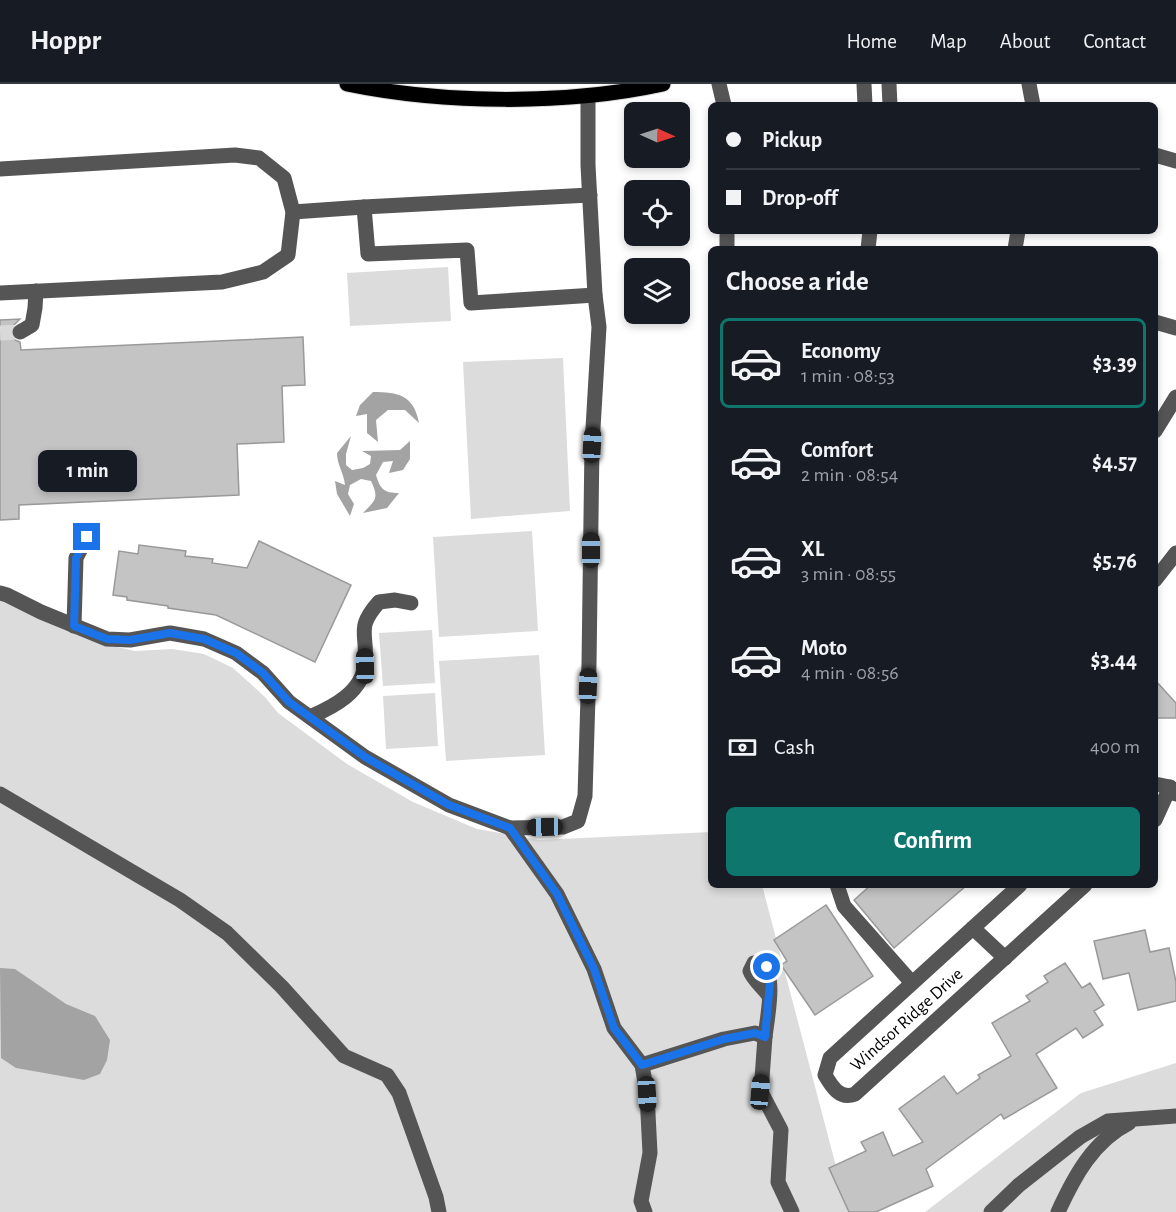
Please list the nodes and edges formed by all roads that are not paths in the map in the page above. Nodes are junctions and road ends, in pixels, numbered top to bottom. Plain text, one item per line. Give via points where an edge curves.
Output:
1 (347, 84) edge
2 (663, 84) edge
3 (719, 84) edge
4 (864, 84) edge
5 (889, 84) edge
6 (1029, 84) edge
7 (588, 96) junction
8 (723, 102) edge
9 (865, 102) edge
10 (890, 102) edge
11 (1032, 102) edge
12 (1158, 156) edge
13 (1176, 161) edge
14 (0, 169) edge
15 (590, 195) junction
16 (364, 207) junction
17 (293, 212) junction
18 (36, 291) junction
19 (0, 293) edge
20 (595, 295) junction
21 (1158, 323) edge
22 (1176, 328) edge
23 (20, 332) dead end
24 (1176, 397) edge
25 (1158, 426) edge
26 (87, 537) dead end
27 (1174, 560) edge
28 (1158, 577) edge
29 (0, 593) edge
30 (411, 603) dead end
31 (74, 626) junction
32 (310, 717) junction
33 (1167, 788) edge
34 (0, 794) edge
35 (1158, 812) edge
36 (510, 828) junction
37 (838, 888) edge
38 (1017, 888) edge
39 (1082, 888) edge
40 (973, 928) junction
41 (1005, 957) junction
42 (912, 983) junction
43 (769, 996) dead end
44 (765, 1037) junction
45 (642, 1065) junction
46 (1176, 1116) edge
47 (1137, 1119) junction
48 (439, 1212) edge
49 (645, 1212) edge
50 (792, 1212) edge
51 (991, 1212) edge
52 (1058, 1212) edge

1 - 7 main road via 460,98
2 - 7 main road
3 - 8 street
4 - 9 street
5 - 10 street
6 - 11 street
7 - 15 street
12 - 13 street
14 - 17 street via 235,155 259,158 284,178
15 - 16 street
15 - 20 street
16 - 17 street
16 - 20 street via 368,254 467,250 471,303
17 - 18 street via 288,255 263,272 222,282
18 - 19 street
18 - 23 street via 32,325
20 - 36 street via 599,327 592,445 585,796 578,821 563,827
21 - 22 street
24 - 25 street
26 - 31 street via 76,558
27 - 28 street
29 - 31 street
30 - 32 street via 395,600 375,606 363,626 365,666 358,682 346,697
31 - 32 street via 107,639 130,640 170,633 204,639 236,653
32 - 36 street via 365,757 449,805
33 - 35 street
34 - 48 street via 180,900 227,933 344,1056 387,1075 399,1093
36 - 45 street via 557,894 594,969 614,1028
37 - 42 street via 844,906
38 - 40 street, Windsor Ridge Drive
39 - 41 street, Windsor Ridge Drive
40 - 41 street
40 - 42 street, Windsor Ridge Drive
41 - 42 street, Windsor Ridge Drive via 855,1094 841,1095 825,1075 830,1058
43 - 44 street
44 - 45 street via 755,1033 724,1039
44 - 50 street via 760,1092 781,1131 778,1182
45 - 49 street via 650,1153 641,1202
46 - 47 street
47 - 51 street via 1108,1121 1080,1137 1018,1185
47 - 52 street via 1116,1129 1092,1152

